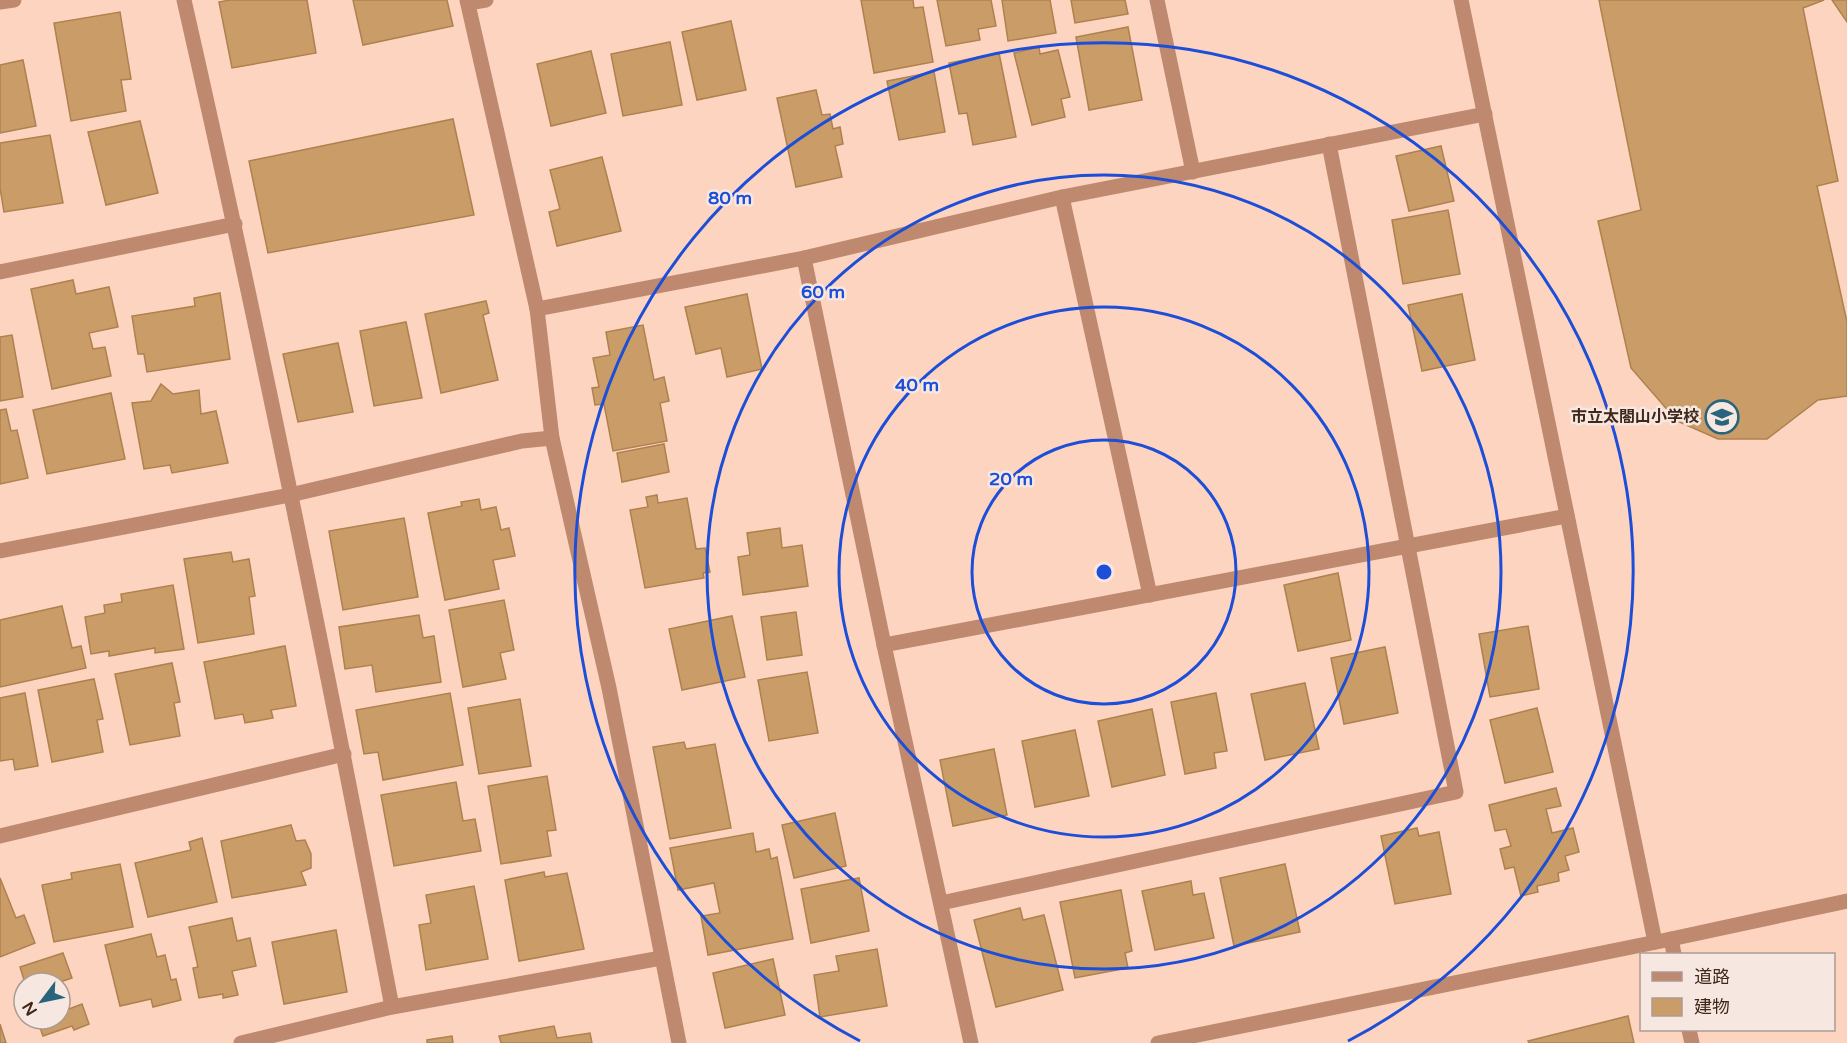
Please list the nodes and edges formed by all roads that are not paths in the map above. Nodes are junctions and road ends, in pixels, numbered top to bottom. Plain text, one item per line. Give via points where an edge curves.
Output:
1 (14, 0) edge
2 (184, 0) edge
3 (486, 0) edge
4 (1157, 0) edge
5 (1461, 0) edge
6 (0, 2) edge
7 (468, 2) edge
8 (1485, 114) junction
9 (1329, 144) junction
10 (1193, 172) junction
11 (1062, 197) junction
12 (235, 224) junction
13 (804, 258) junction
14 (0, 272) edge
15 (537, 309) junction
16 (552, 438) junction
17 (290, 495) junction
18 (1567, 516) junction
19 (1407, 546) junction
20 (0, 551) edge
21 (1150, 595) junction
22 (884, 645) junction
23 (344, 754) junction
24 (0, 836) edge
25 (1847, 901) edge
26 (941, 903) junction
27 (1655, 942) junction
28 (1673, 947) edge
29 (661, 958) junction
30 (392, 1007) junction
31 (241, 1043) edge
32 (679, 1043) edge
33 (971, 1043) edge
34 (1158, 1043) edge

1 - 6 street
2 - 12 street
3 - 7 street
4 - 10 street
5 - 8 street
7 - 15 street
8 - 9 street
8 - 18 street
9 - 10 street
9 - 19 street
10 - 11 street
11 - 13 street
11 - 21 street
12 - 14 street
12 - 17 street
13 - 15 street
13 - 22 street
15 - 16 street
16 - 17 street via 522,441
16 - 29 street via 609,688
17 - 20 street
17 - 23 street
18 - 19 street
18 - 27 street
19 - 21 street
19 - 26 street via 1456,792
21 - 22 street
22 - 26 street
23 - 24 street
23 - 30 street
25 - 28 street
26 - 33 street
27 - 28 street
27 - 34 street
29 - 30 street
29 - 32 street
30 - 31 street

